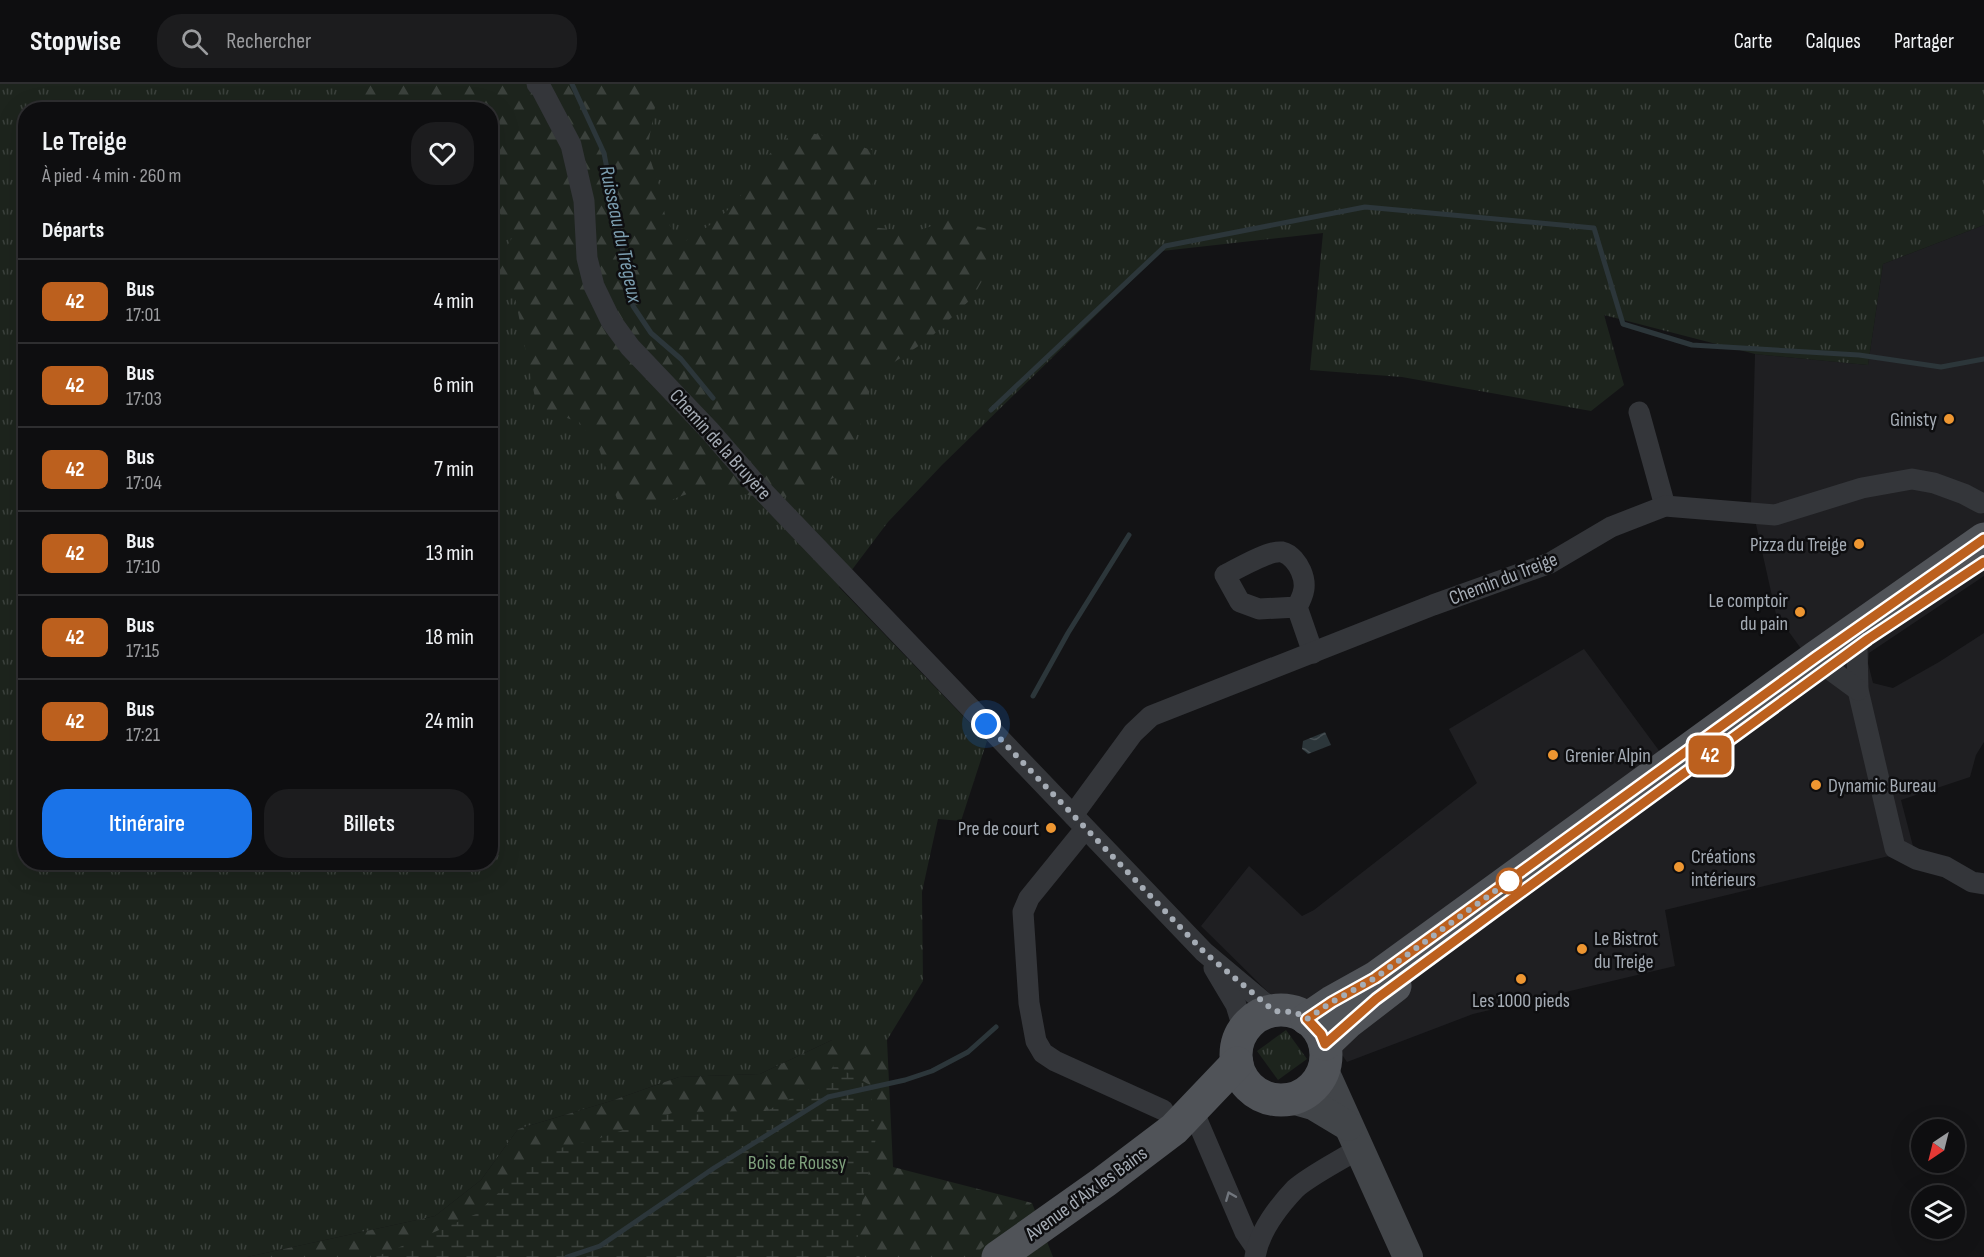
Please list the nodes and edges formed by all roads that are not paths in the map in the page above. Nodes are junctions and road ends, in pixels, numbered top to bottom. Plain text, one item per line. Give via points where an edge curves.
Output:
1 (537, 84) edge
2 (1639, 412) dead end
3 (1980, 503) dead end
4 (1665, 506) junction
5 (1984, 539) edge
6 (1984, 562) edge
7 (1297, 607) dead end
8 (1857, 647) junction
9 (1313, 653) junction
10 (1828, 668) junction
11 (1858, 690) junction
12 (1079, 822) junction
13 (1984, 884) edge
14 (1204, 952) junction
15 (1274, 1011) junction
16 (1244, 1030) junction
17 (1319, 1044) junction
18 (1237, 1063) junction
19 (1256, 1092) junction
20 (1292, 1099) junction
21 (1178, 1120) junction
22 (1353, 1137) junction
23 (1256, 1252) edge
24 (998, 1257) edge
25 (1408, 1257) edge

1 - 12 street, Chemin de la Bruyère via 571,145 584,201 587,258 594,286 611,321 630,347
2 - 4 street
3 - 4 street, Chemin du Treige via 1934,483 1912,479 1862,488 1775,514
4 - 9 street, Chemin du Treige via 1611,527 1550,563
5 - 17 main road via 1375,978 1332,1002
6 - 8 main road
7 - 9 street
8 - 10 main road
8 - 11 street
9 - 12 street, Chemin du Treige via 1151,716 1133,733
10 - 11 street
10 - 17 main road
11 - 13 street via 1894,848
12 - 14 street, Chemin de la Bruyère
12 - 21 street via 1023,912 1029,1003 1036,1041 1043,1053 1055,1061
14 - 15 street
14 - 16 street via 1236,1005
15 - 16 main road via 1254,1019
15 - 17 main road via 1295,1012
16 - 18 main road
17 - 20 main road via 1316,1084
17 - 22 street
18 - 19 main road
18 - 21 main road
19 - 20 main road via 1267,1098
19 - 21 main road
20 - 22 street via 1313,1105
23 -> 21 street
21 - 24 main road, Avenue d'Aix les Bains via 1104,1182
22 - 23 street via 1296,1188 1268,1223
22 - 25 street

